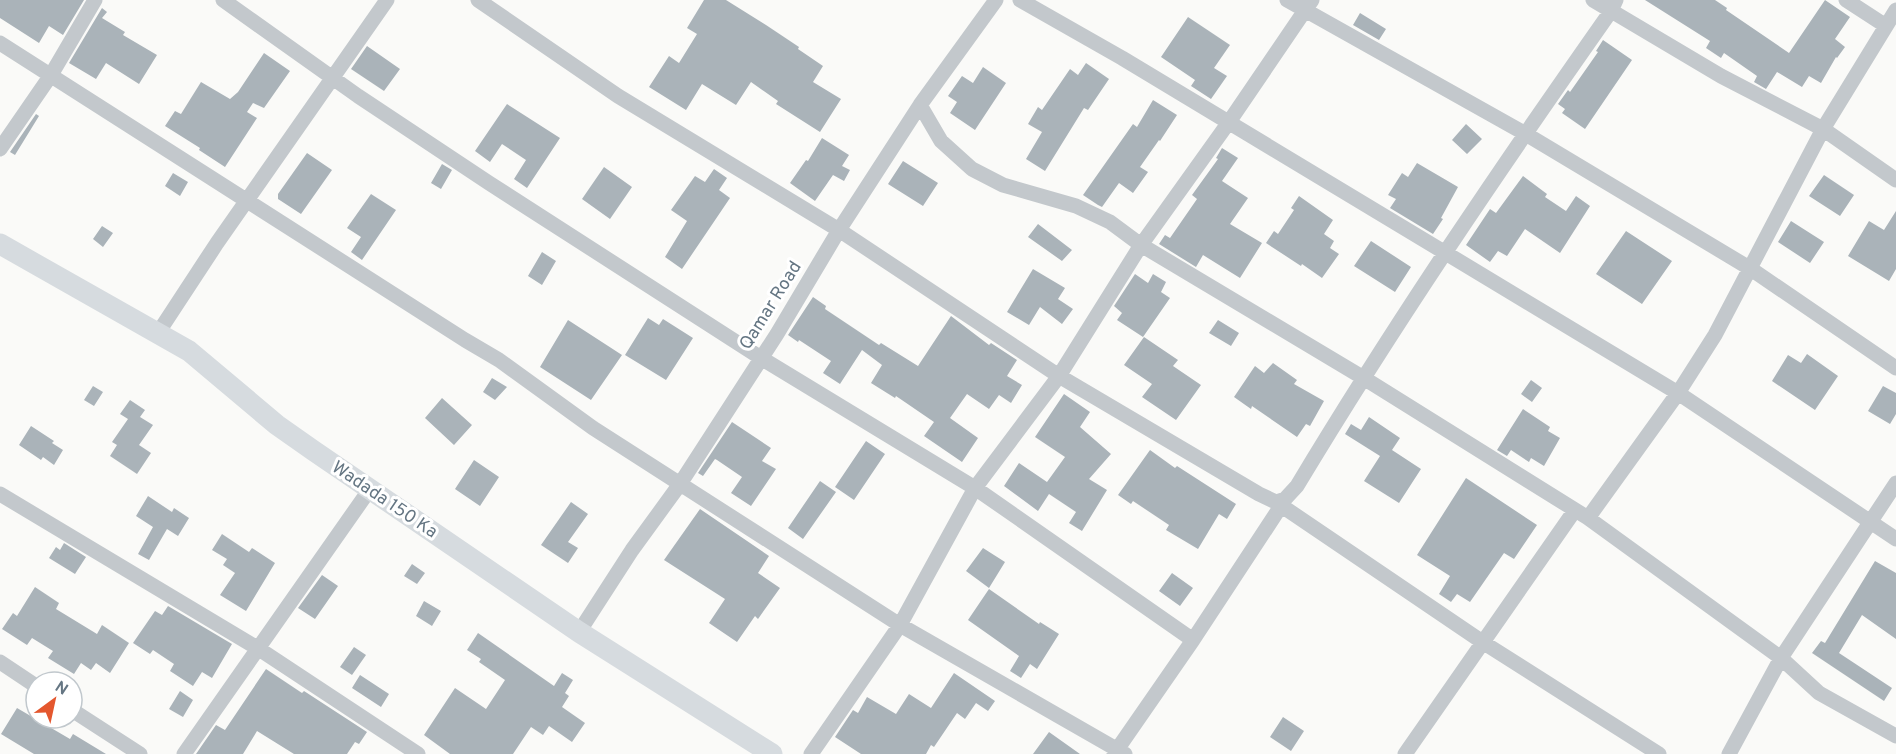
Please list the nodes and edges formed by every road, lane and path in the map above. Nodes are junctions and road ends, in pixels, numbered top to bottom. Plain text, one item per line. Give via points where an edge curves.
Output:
1 (95, 0) edge
2 (223, 0) edge
3 (387, 0) edge
4 (478, 0) edge
5 (996, 0) edge
6 (1020, 0) edge
7 (1287, 0) edge
8 (1593, 0) edge
9 (1846, 0) edge
10 (1308, 5) edge
11 (1614, 5) edge
12 (1896, 11) edge
13 (1886, 26) junction
14 (0, 43) edge
15 (51, 75) junction
16 (333, 76) junction
17 (920, 105) junction
18 (1229, 122) junction
19 (1823, 129) junction
20 (1524, 134) junction
21 (0, 149) edge
22 (1896, 180) edge
23 (247, 200) junction
24 (839, 230) junction
25 (0, 244) edge
26 (1141, 245) junction
27 (1446, 253) junction
28 (1752, 269) junction
29 (158, 333) junction
30 (761, 358) junction
31 (1896, 368) edge
32 (1059, 376) junction
33 (1362, 377) junction
34 (1678, 393) junction
35 (1896, 483) edge
36 (681, 484) junction
37 (975, 488) junction
38 (370, 489) junction
39 (0, 494) edge
40 (1279, 504) junction
41 (1582, 514) junction
42 (1869, 521) junction
43 (1896, 539) edge
44 (900, 625) junction
45 (579, 632) junction
46 (1193, 640) junction
47 (1484, 643) junction
48 (259, 649) junction
49 (1781, 658) junction
50 (0, 662) edge
51 (24, 678) edge
52 (84, 718) edge
53 (1896, 736) edge
54 (1119, 752) edge
55 (140, 754) edge
56 (184, 754) edge
57 (418, 754) edge
58 (772, 754) edge
59 (810, 754) edge
60 (1405, 754) edge
61 (1659, 754) edge
62 (1729, 754) edge

1 - 15 street
2 - 16 street
3 - 16 street
4 - 24 street via 618,96
5 - 17 street, Qamar Road
6 - 18 street
7 - 10 street
8 - 11 street
9 - 13 street
10 - 18 street
10 - 20 street
11 - 19 street via 1721,76
11 - 20 street
12 - 13 street
13 - 19 street
14 - 15 street
15 - 21 street
15 - 23 street
16 - 23 street
16 - 30 street via 489,183
17 - 24 street, Qamar Road
17 - 26 street via 941,141 972,169 1003,185 1076,206 1110,222
18 - 26 street
18 - 27 street
19 - 22 street
19 - 28 street
20 - 27 street
20 - 28 street
23 - 29 street
23 - 36 street via 499,360 593,428
24 - 30 street, Qamar Road
24 - 32 street
25 - 29 street, Wadada 150 Ka
26 - 32 street
26 - 33 street
27 - 33 street
27 - 34 street
28 - 31 street
28 - 34 street
29 - 38 street, Wadada 150 Ka via 189,351 277,424
30 - 36 street, Qamar Road
30 - 37 street
32 - 37 street
32 - 40 street
33 - 40 street via 1297,486
33 - 41 street
34 - 41 street
34 - 42 street
35 - 42 street
36 - 44 street
36 - 45 street, Qamar Road
37 - 44 street
37 - 46 street
38 - 45 street, Wadada 150 Ka
38 - 48 street
39 - 48 street
40 - 46 street
40 - 47 street
41 - 47 street
41 - 49 street
42 - 43 street
42 - 49 street
44 - 54 street
44 - 59 street
45 - 58 street, Wadada 150 Ka
46 - 54 street
47 - 60 street
47 - 61 street
48 - 56 street
48 - 57 street
49 - 53 street via 1819,693
49 - 62 street
50 - 51 street
52 - 55 street

